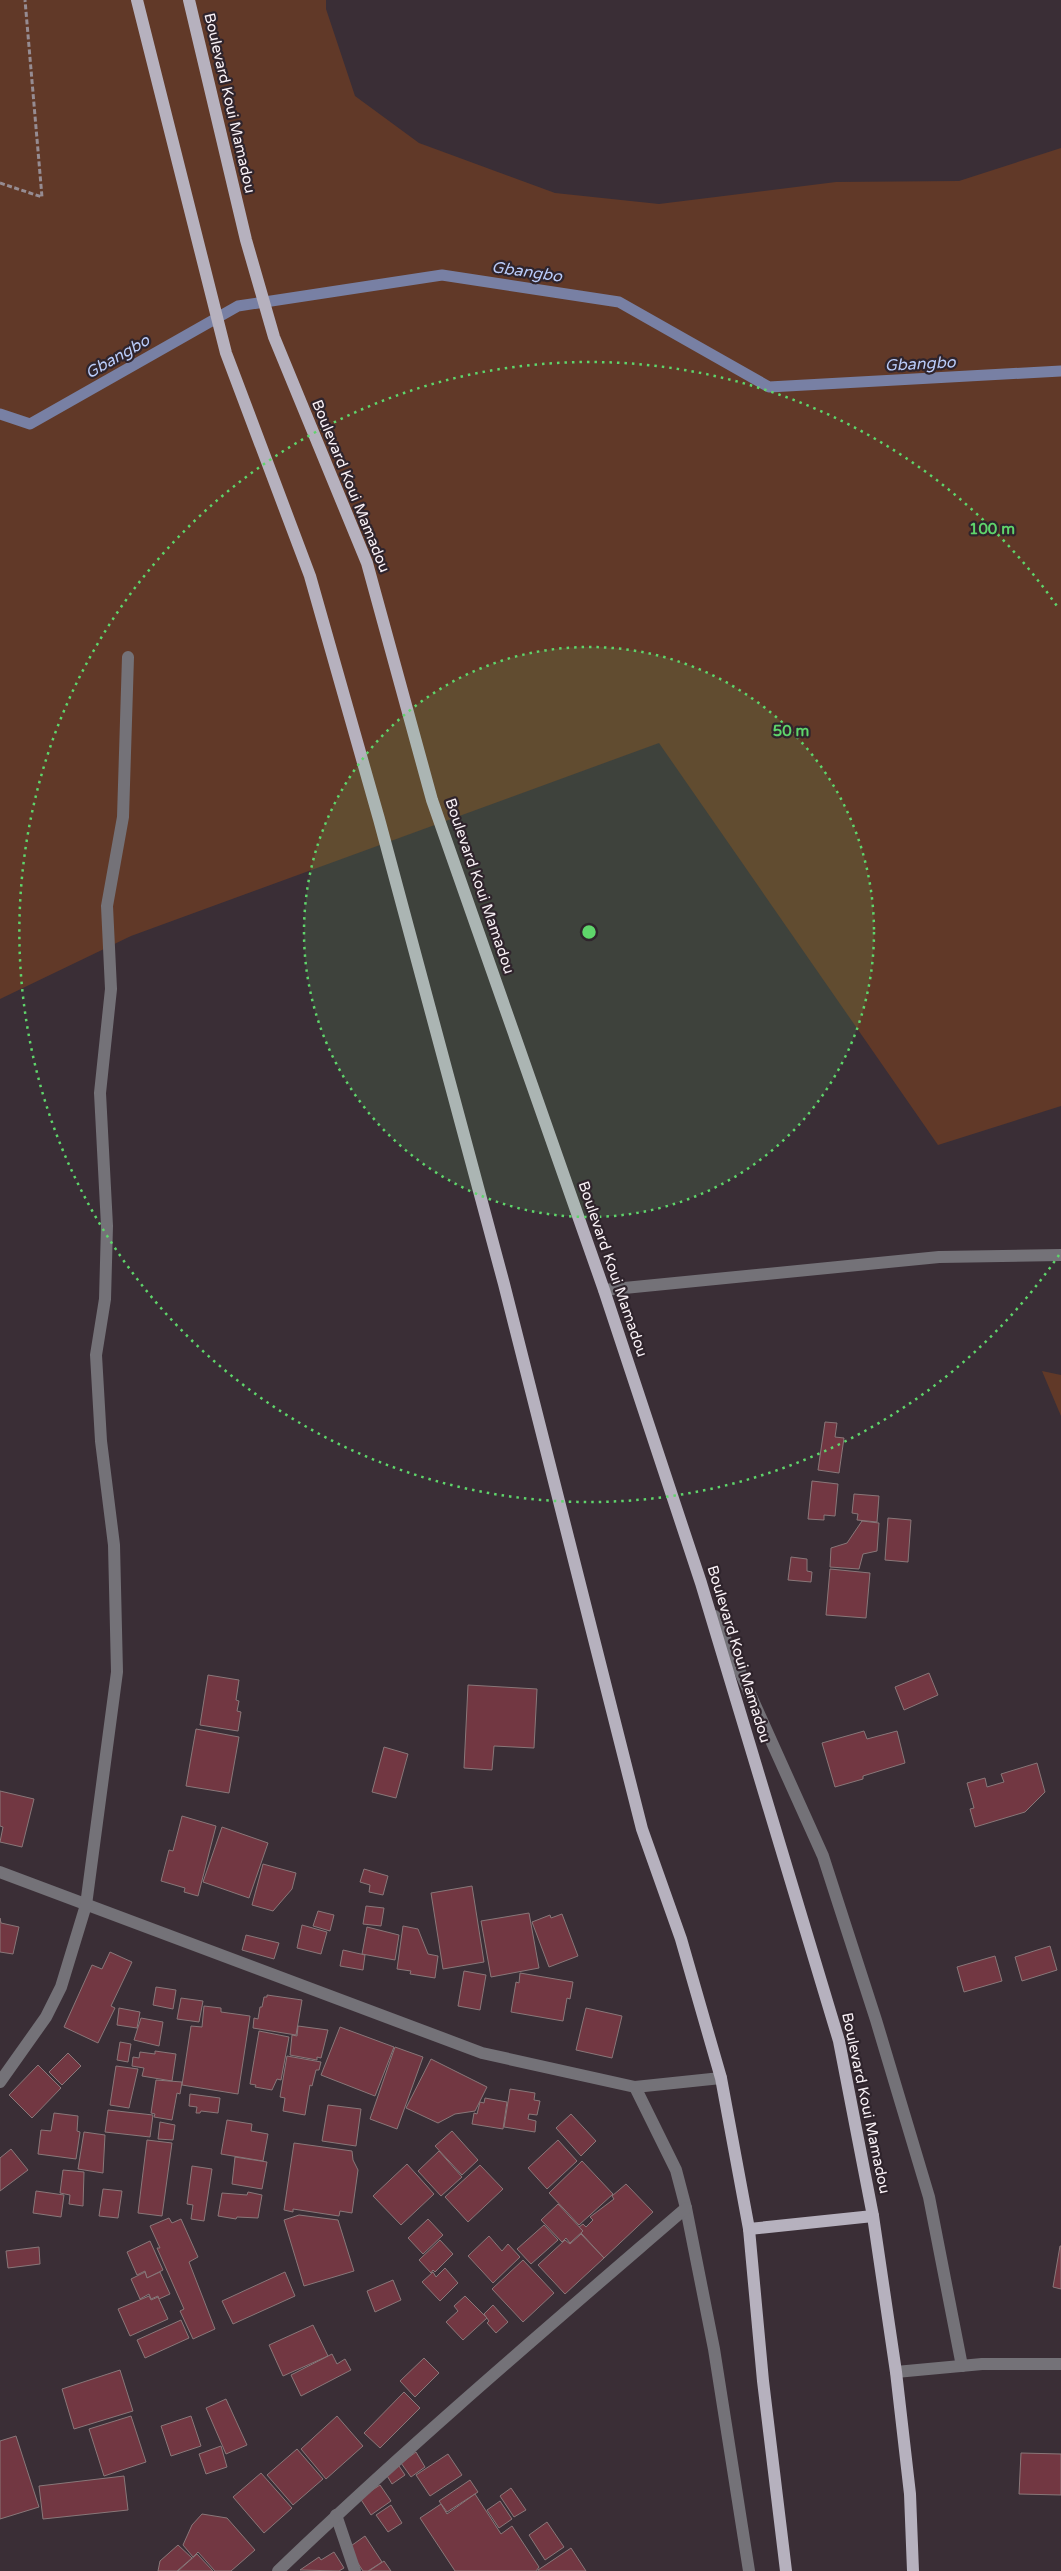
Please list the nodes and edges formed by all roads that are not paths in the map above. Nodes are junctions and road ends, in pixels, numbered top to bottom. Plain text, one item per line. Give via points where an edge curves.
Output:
1 (137, 0) edge
2 (189, 0) edge
3 (128, 657) dead end
4 (1061, 1255) edge
5 (604, 1290) junction
6 (701, 1583) junction
7 (0, 1872) edge
8 (86, 1905) junction
9 (721, 2078) junction
10 (0, 2082) edge
11 (635, 2087) junction
12 (686, 2208) junction
13 (873, 2216) junction
14 (750, 2229) junction
15 (1061, 2364) edge
16 (962, 2366) junction
17 (896, 2372) junction
18 (336, 2515) junction
19 (278, 2571) edge
20 (355, 2571) edge
21 (749, 2571) edge
22 (786, 2571) edge
23 (914, 2571) edge

1 - 9 main road via 226,353 310,576 382,828 502,1274 642,1829 681,1939
2 - 5 main road, Boulevard Koui Mamadou via 246,240 274,337 367,563 432,800
3 - 8 street via 123,817 107,906 111,989 100,1093 107,1226 105,1298 96,1355 101,1441 114,1545 117,1672
4 - 5 street via 939,1257
5 - 6 main road, Boulevard Koui Mamadou
6 - 13 main road, Boulevard Koui Mamadou via 838,2041
6 - 16 street via 823,1856 929,2197
7 - 8 street
8 - 10 street via 61,1987 46,2017
8 - 11 street via 482,2053
9 - 11 street
9 - 14 main road
11 - 12 street via 676,2170
12 - 18 street via 495,2372
12 - 21 street via 714,2349
13 - 14 main road
13 - 17 main road, Boulevard Koui Mamadou
14 - 22 main road via 763,2381
15 - 16 street
16 - 17 street
17 - 23 main road, Boulevard Koui Mamadou via 910,2494
18 - 19 street
18 - 20 street

